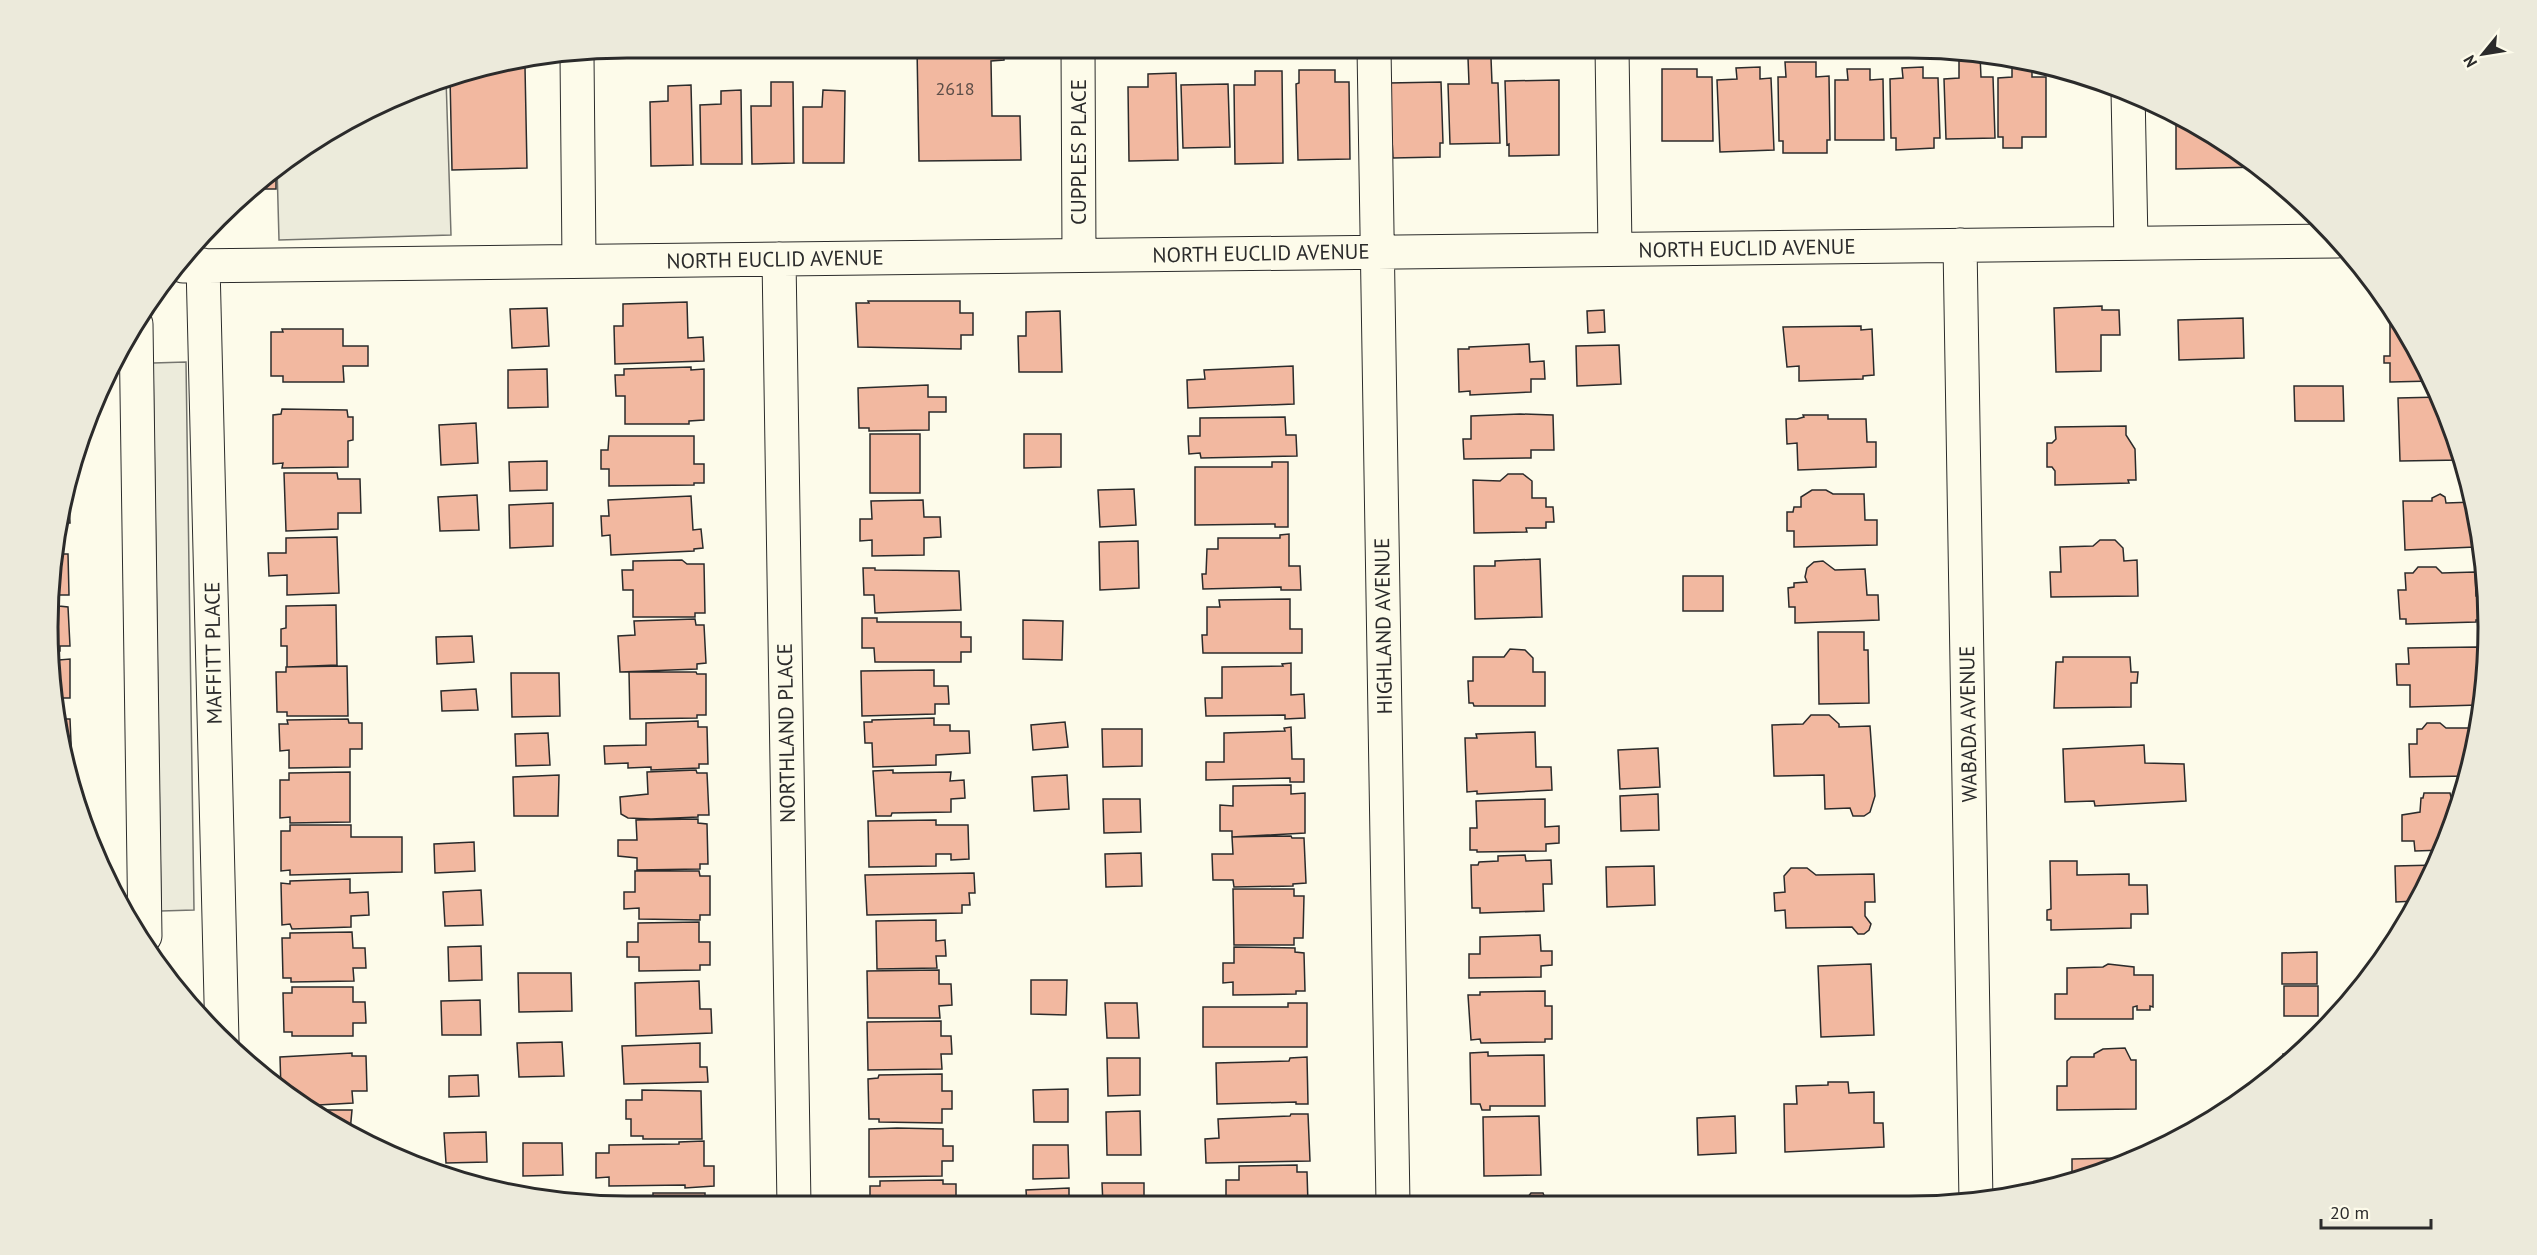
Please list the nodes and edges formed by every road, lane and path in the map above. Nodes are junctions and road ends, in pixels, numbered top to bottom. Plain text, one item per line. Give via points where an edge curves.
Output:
1 (1078, 58) edge
2 (1374, 58) edge
3 (1612, 58) edge
4 (577, 61) edge
5 (2128, 103) edge
6 (2327, 241) edge
7 (2132, 243) junction
8 (1960, 245) junction
9 (1615, 249) junction
10 (1377, 252) junction
11 (1079, 255) junction
12 (779, 259) junction
13 (579, 261) junction
14 (193, 265) edge
15 (136, 341) edge
16 (145, 929) edge
17 (221, 1026) edge
18 (1976, 1193) edge
19 (794, 1196) edge
20 (1393, 1196) edge

1 - 11 street, CUPPLES PLACE
2 - 10 street, HIGHLAND AVENUE
3 - 9 street
4 - 13 street
5 - 7 street
6 - 7 street, NORTH EUCLID AVENUE
7 - 8 street, NORTH EUCLID AVENUE
8 - 9 street, NORTH EUCLID AVENUE
8 - 18 street, WABADA AVENUE
9 - 10 street, NORTH EUCLID AVENUE
10 - 11 street, NORTH EUCLID AVENUE
10 - 20 street, HIGHLAND AVENUE
11 - 12 street, NORTH EUCLID AVENUE
12 - 13 street, NORTH EUCLID AVENUE
12 - 19 street, NORTHLAND PLACE
13 - 14 street, NORTH EUCLID AVENUE
14 - 17 street, MAFFITT PLACE
15 - 16 street

